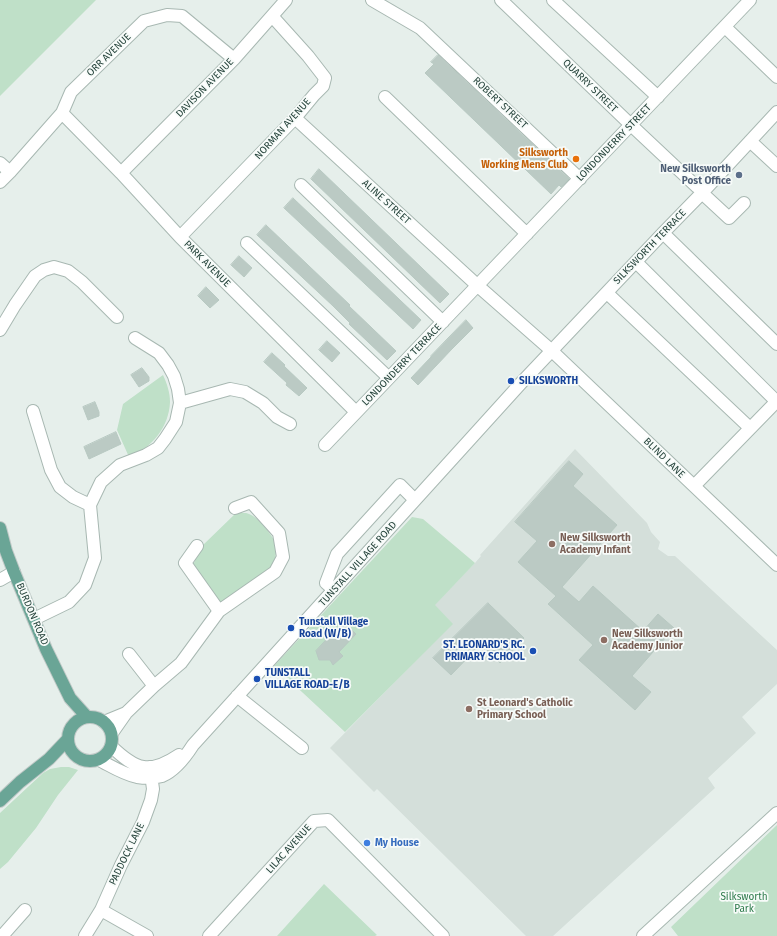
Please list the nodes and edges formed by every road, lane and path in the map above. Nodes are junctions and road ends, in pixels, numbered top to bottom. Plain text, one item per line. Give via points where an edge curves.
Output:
1 (286, 0) edge
2 (501, 0) edge
3 (553, 0) edge
4 (750, 0) edge
5 (375, 1) edge
6 (272, 16) junction
7 (724, 27) junction
8 (234, 59) junction
9 (777, 77) edge
10 (385, 97) dead end
11 (658, 97) junction
12 (777, 112) edge
13 (62, 113) junction
14 (295, 118) junction
15 (631, 125) junction
16 (750, 141) junction
17 (0, 163) edge
18 (777, 166) edge
19 (10, 172) junction
20 (121, 173) junction
21 (580, 179) junction
22 (0, 182) edge
23 (301, 185) dead end
24 (700, 190) junction
25 (744, 203) dead end
26 (663, 233) junction
27 (527, 234) junction
28 (180, 236) junction
29 (247, 242) dead end
30 (636, 262) junction
31 (478, 286) junction
32 (606, 293) junction
33 (117, 318) dead end
34 (443, 322) junction
35 (0, 330) edge
36 (135, 338) dead end
37 (777, 344) edge
38 (552, 351) junction
39 (389, 378) junction
40 (522, 382) joint
41 (777, 401) edge
42 (180, 403) junction
43 (33, 411) dead end
44 (356, 412) junction
45 (290, 424) dead end
46 (750, 428) junction
47 (326, 445) dead end
48 (694, 486) junction
49 (415, 500) junction
50 (90, 505) junction
51 (235, 508) dead end
52 (0, 528) edge
53 (197, 546) dead end
54 (777, 565) edge
55 (14, 572) junction
56 (0, 580) edge
57 (334, 590) junction
58 (219, 611) junction
59 (34, 619) junction
60 (129, 654) dead end
61 (154, 686) junction
62 (237, 696) junction
63 (70, 698) junction
64 (126, 713) junction
65 (87, 717) junction
66 (104, 722) junction
67 (72, 727) junction
68 (112, 733) junction
69 (68, 739) junction
70 (111, 746) junction
71 (302, 748) dead end
72 (76, 756) junction
73 (48, 759) junction
74 (99, 760) junction
75 (151, 772) junction
76 (0, 801) edge
77 (777, 814) edge
78 (25, 910) dead end
79 (101, 910) junction
80 (2, 936) edge
81 (85, 936) edge
82 (146, 936) edge
83 (209, 936) edge
84 (443, 936) edge
85 (643, 936) edge

1 - 6 street, DAVISON AVENUE
2 - 15 street, QUARRY STREET
3 - 11 street
4 - 7 street, LONDONDERRY STREET
5 - 21 street, ROBERT STREET via 420,28
6 - 8 street, DAVISON AVENUE
6 - 14 street, NORMAN AVENUE via 325,78 323,86
7 - 9 street
7 - 11 street, LONDONDERRY STREET
8 - 13 street, ORR AVENUE via 182,16 167,15 144,21 71,92
8 - 20 street, DAVISON AVENUE
10 - 27 street
11 - 15 street, LONDONDERRY STREET
12 - 16 street, SILKSWORTH TERRACE
13 - 19 street, ORR AVENUE
13 - 20 street, PARK AVENUE
14 - 28 street, NORMAN AVENUE
14 - 31 street, ALINE STREET
15 - 21 street, LONDONDERRY STREET
15 - 24 street, QUARRY STREET
16 - 18 street
16 - 24 street, SILKSWORTH TERRACE
17 - 19 street
19 - 22 street, ORR AVENUE
20 - 28 street, PARK AVENUE
21 - 27 street, LONDONDERRY STREET
23 - 34 street
24 - 25 street, QUARRY STREET via 729,218
24 - 26 street, SILKSWORTH TERRACE
26 - 30 street, SILKSWORTH TERRACE
26 - 37 street
27 - 31 street, LONDONDERRY STREET
28 - 44 street, PARK AVENUE
29 - 39 street
30 - 32 street, SILKSWORTH TERRACE
30 - 41 street
31 - 34 street, LONDONDERRY TERRACE
31 - 38 street, ALINE STREET
32 - 38 street, SILKSWORTH TERRACE
32 - 46 street
33 - 35 street via 82,282 68,271 54,267 36,276 14,305
34 - 39 street, LONDONDERRY TERRACE
36 - 42 street via 159,353 168,365 176,382
38 - 40 street, SILKSWORTH TERRACE
38 - 48 street, BLIND LANE
39 - 44 street, LONDONDERRY TERRACE
40 - 49 street, TUNSTALL VILLAGE ROAD
41 - 46 street
42 - 45 street via 230,389 245,392
42 - 50 street via 176,422 158,448 120,465 101,482
43 - 50 street via 51,470 60,487
44 - 47 street, LONDONDERRY TERRACE
46 - 48 street
48 - 54 street, BLIND LANE
49 - 57 street, TUNSTALL VILLAGE ROAD
49 - 57 street via 400,485 337,554 326,583
50 - 59 street via 95,558 85,585 69,602
51 - 58 street via 251,502 279,533 283,557 275,572
52 - 55 main road, BURDON ROAD
53 - 58 street via 184,563
55 - 56 street
55 - 59 main road, BURDON ROAD
57 - 62 street, TUNSTALL VILLAGE ROAD
58 - 61 street via 181,663
59 - 63 main road, BURDON ROAD
60 - 61 street
61 - 64 street
62 - 71 street
62 - 75 street, TUNSTALL VILLAGE ROAD via 169,771 161,776
63 - 65 main road, BURDON ROAD
63 - 67 main road, BURDON ROAD
64 - 66 street
64 - 68 street
65 - 66 main road
65 - 67 main road
66 - 68 main road
67 - 69 main road
68 - 70 main road
69 - 72 main road via 71,751
69 - 73 main road
70 - 74 main road via 109,752
70 - 75 street via 122,757
72 - 73 main road
72 - 74 main road via 87,761
73 - 76 main road
74 - 75 street, TUNSTALL VILLAGE ROAD via 136,777
75 - 79 street, PADDOCK LANE via 151,800
77 - 85 street
78 - 80 street
79 - 81 street, PADDOCK LANE
79 - 82 street
83 - 84 street, LILAC AVENUE via 314,821 328,820

